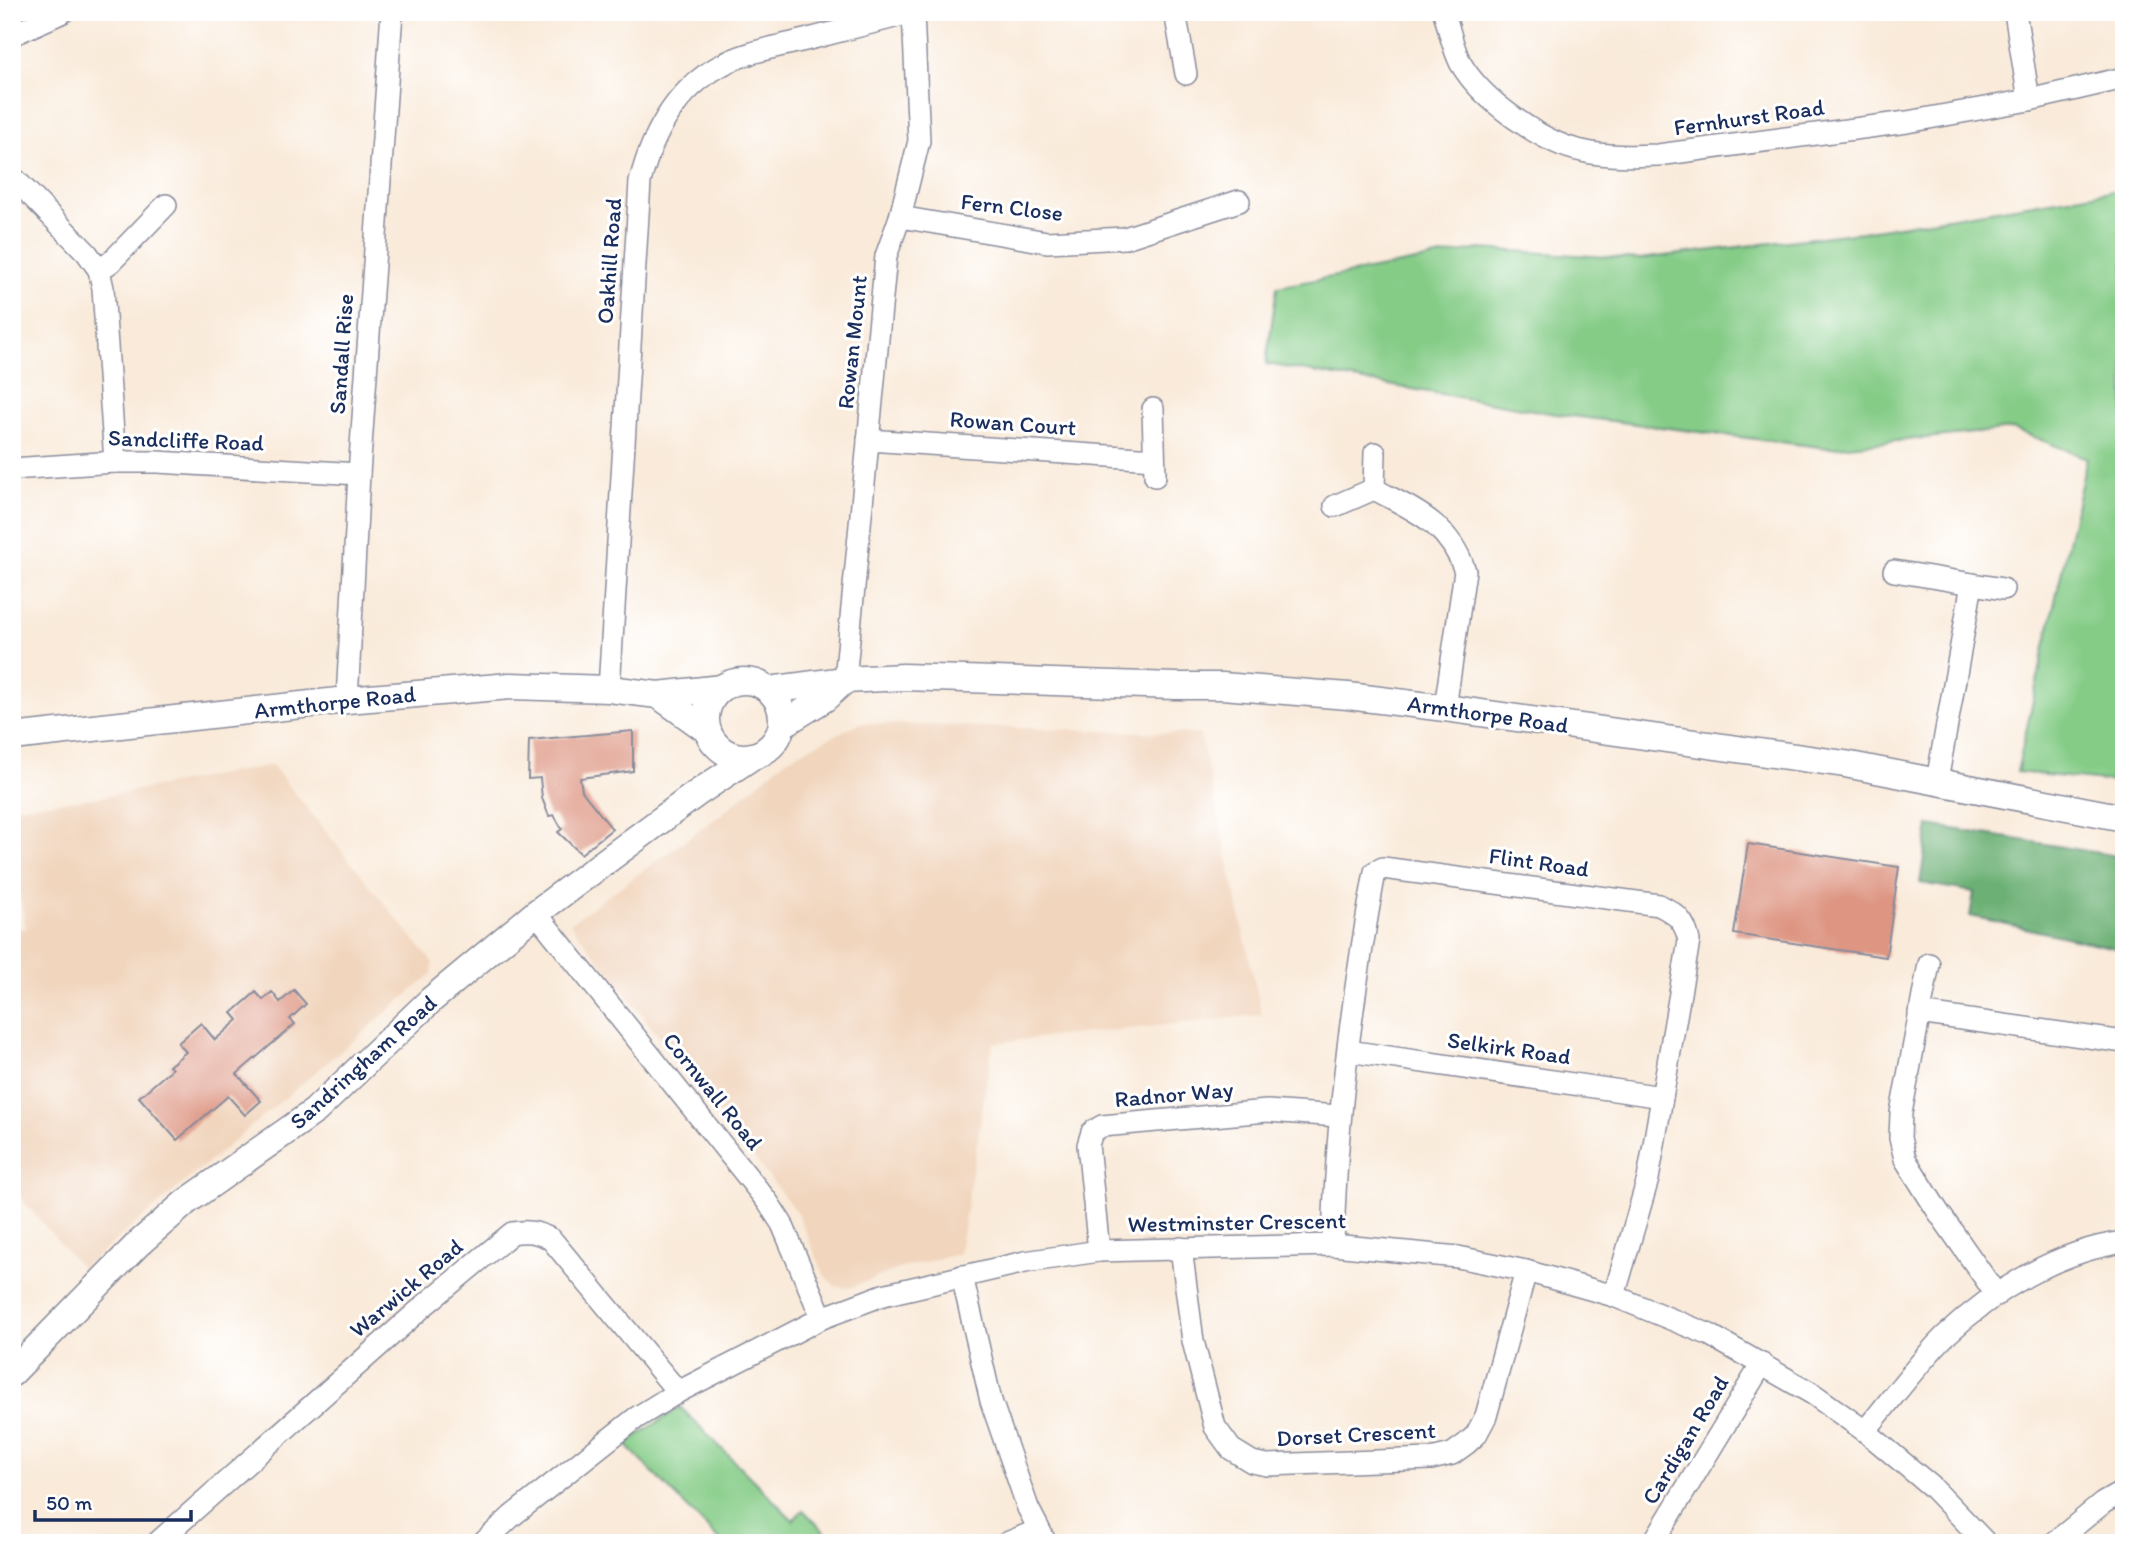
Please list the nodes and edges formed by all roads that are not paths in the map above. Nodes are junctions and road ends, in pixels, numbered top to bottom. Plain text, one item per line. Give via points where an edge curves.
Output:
1 (63, 12) edge
2 (392, 12) edge
3 (913, 12) edge
4 (1175, 12) edge
5 (1444, 12) edge
6 (2015, 12) edge
7 (12, 35) edge
8 (1186, 74) dead end
9 (2124, 78) edge
10 (2029, 100) junction
11 (12, 176) edge
12 (1239, 201) dead end
13 (166, 205) dead end
14 (900, 217) junction
15 (99, 270) junction
16 (1153, 409) dead end
17 (869, 440) junction
18 (1375, 453) dead end
19 (115, 462) junction
20 (12, 469) edge
21 (359, 474) junction
22 (1374, 489) junction
23 (1335, 506) dead end
24 (1894, 571) dead end
25 (1972, 584) junction
26 (2003, 589) dead end
27 (845, 680) junction
28 (722, 688) junction
29 (609, 689) junction
30 (769, 690) junction
31 (658, 695) junction
32 (347, 700) junction
33 (1445, 708) junction
34 (782, 725) junction
35 (12, 737) edge
36 (711, 737) junction
37 (753, 756) junction
38 (1937, 781) junction
39 (696, 794) junction
40 (2124, 818) edge
41 (536, 913) junction
42 (1929, 964) dead end
43 (1919, 1013) junction
44 (2124, 1042) edge
45 (1348, 1051) junction
46 (1662, 1097) junction
47 (1339, 1116) junction
48 (2124, 1242) edge
49 (1333, 1245) junction
50 (1181, 1248) junction
51 (1099, 1251) junction
52 (1526, 1271) junction
53 (962, 1276) junction
54 (1996, 1294) junction
55 (1614, 1296) junction
56 (822, 1318) junction
57 (1762, 1364) junction
58 (15, 1366) edge
59 (678, 1392) junction
60 (1865, 1431) junction
61 (2124, 1491) edge
62 (1042, 1536) edge
63 (157, 1543) edge
64 (483, 1543) edge
65 (1007, 1543) edge
66 (1653, 1543) edge
67 (1986, 1543) edge
68 (2054, 1543) edge

1 - 7 street
2 - 21 street, Sandall Rise
3 - 14 street, Rowan Mount via 919,141
3 - 29 street, Oakhill Road via 749,54 719,66 690,88 658,129 640,183
4 - 8 street
5 - 10 street, Fernhurst Road via 1461,63 1490,98 1544,135 1579,151 1617,157 1893,124
6 - 10 street
9 - 10 street, Fernhurst Road
11 - 15 street
12 - 14 street, Fern Close via 1125,237 1047,242
13 - 15 street
14 - 17 street, Rowan Mount via 887,256
15 - 19 street
16 - 17 street, Rowan Court via 1154,467
17 - 27 street, Rowan Mount
18 - 22 street
19 - 20 street, Sandcliffe Road
19 - 21 street, Sandcliffe Road
21 - 32 street, Sandall Rise
22 - 23 street
22 - 33 street via 1420,514 1449,537 1465,571
24 - 25 street
25 - 26 street
25 - 38 street
27 - 30 street, Armthorpe Road
27 - 33 street, Armthorpe Road via 903,677 1222,685
27 - 34 street
28 - 30 street via 752,682
28 - 31 street, Armthorpe Road
28 - 36 street via 709,704 706,717
29 - 31 street, Armthorpe Road
29 - 32 street, Armthorpe Road via 510,686
30 - 34 street via 779,703
31 - 36 street, Armthorpe Road
32 - 35 street, Armthorpe Road
33 - 38 street, Armthorpe Road
34 - 37 street via 767,750
36 - 37 street via 737,757
36 - 39 street
37 - 39 street, Sandringham Road
38 - 40 street, Armthorpe Road
39 - 41 street, Sandringham Road
41 - 56 street, Cornwall Road via 767,1201 782,1224
41 - 58 street, Sandringham Road via 430,1000 315,1111 186,1202
42 - 43 street
43 - 44 street
43 - 54 street via 1901,1113 1905,1159
45 - 46 street, Selkirk Road
45 - 46 street, Flint Road via 1375,872 1383,868 1659,905 1680,918 1689,941
45 - 47 street, Flint Road
46 - 55 street, Flint Road via 1648,1179
47 - 49 street, Flint Road
47 - 51 street, Radnor Way via 1267,1111 1102,1126 1093,1132 1088,1145
48 - 54 street via 2060,1259
49 - 50 street, Westminster Crescent
49 - 52 street, Westminster Crescent via 1458,1257
50 - 51 street, Westminster Crescent
50 - 52 street, Dorset Crescent via 1193,1341 1215,1427 1231,1448 1252,1462 1267,1465 1431,1459 1452,1454 1466,1444 1476,1435 1493,1395
51 - 53 street, Westminster Crescent
52 - 55 street, Westminster Crescent
53 - 56 street, Westminster Crescent via 883,1295
53 - 62 street via 991,1401
54 - 60 street via 1943,1338
55 - 57 street, Westminster Crescent via 1710,1335
56 - 59 street, Westminster Crescent
57 - 60 street, Westminster Crescent
57 - 66 street, Cardigan Road
59 - 63 street, Warwick Road via 551,1239 538,1233 512,1233
59 - 64 street, Westminster Crescent via 612,1434
60 - 67 street, Westminster Crescent via 1932,1487
61 - 68 street
62 - 65 street

